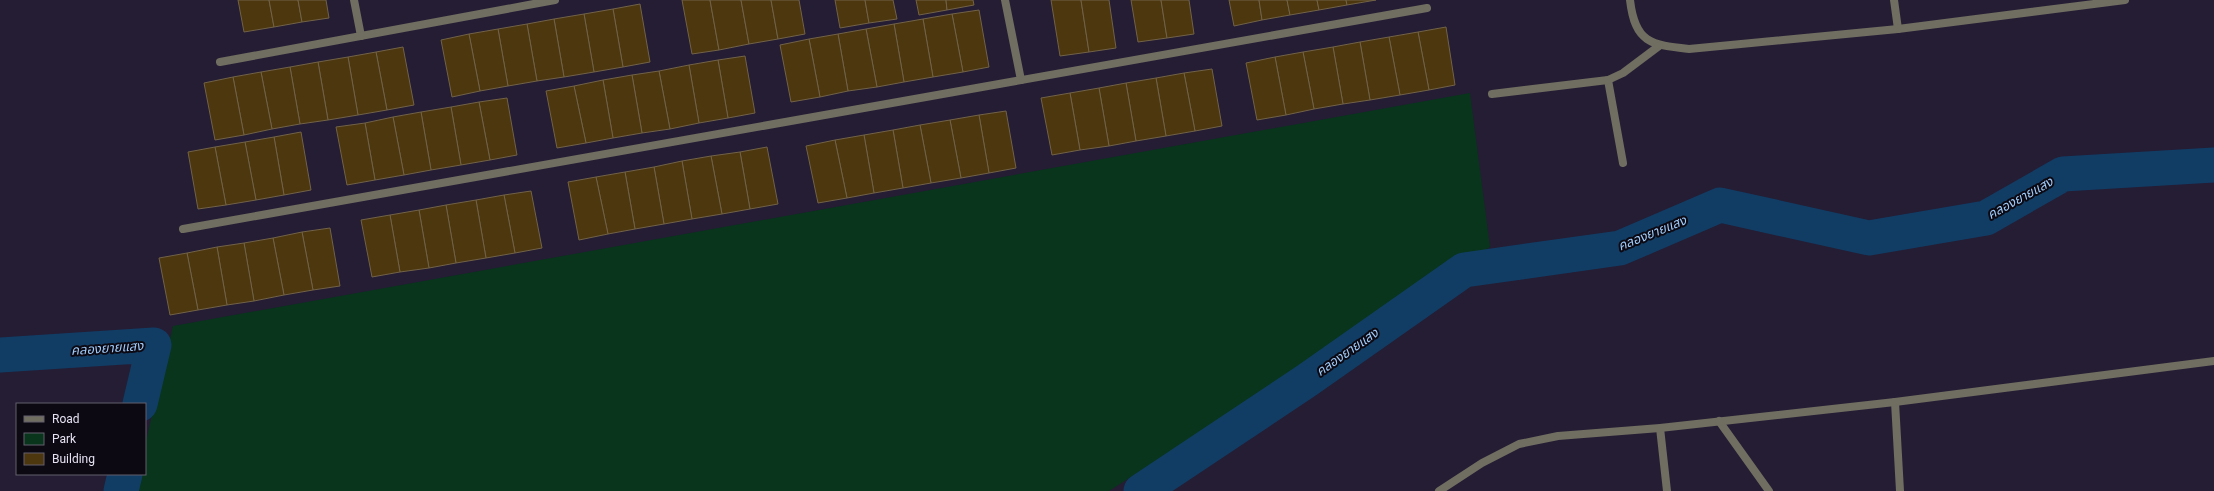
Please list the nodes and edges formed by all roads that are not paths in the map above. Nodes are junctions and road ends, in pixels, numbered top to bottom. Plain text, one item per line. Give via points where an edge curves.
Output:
1 (354, 0) edge
2 (555, 0) edge
3 (1005, 0) edge
4 (1630, 0) edge
5 (1894, 0) edge
6 (2125, 0) edge
7 (522, 3) edge
8 (1426, 8) dead end
9 (1898, 29) junction
10 (361, 36) junction
11 (1659, 46) junction
12 (220, 62) dead end
13 (1021, 80) junction
14 (1608, 80) junction
15 (1492, 94) dead end
16 (1623, 163) dead end
17 (183, 229) dead end
18 (2214, 361) edge
19 (1895, 402) junction
20 (1719, 421) junction
21 (1660, 428) junction
22 (1439, 491) edge
23 (1667, 491) edge
24 (1769, 491) edge
25 (1900, 491) edge

1 - 10 street
2 - 7 street
3 - 13 street
4 - 11 street via 1632,21 1645,38
5 - 9 street
6 - 9 street
7 - 10 street
8 - 13 street
9 - 11 street via 1689,50
10 - 12 street
11 - 14 street via 1623,73
13 - 17 street
14 - 15 street
14 - 16 street
18 - 19 street
19 - 20 street
19 - 25 street
20 - 21 street
20 - 24 street
21 - 22 street via 1558,436 1519,444 1482,463
21 - 23 street

